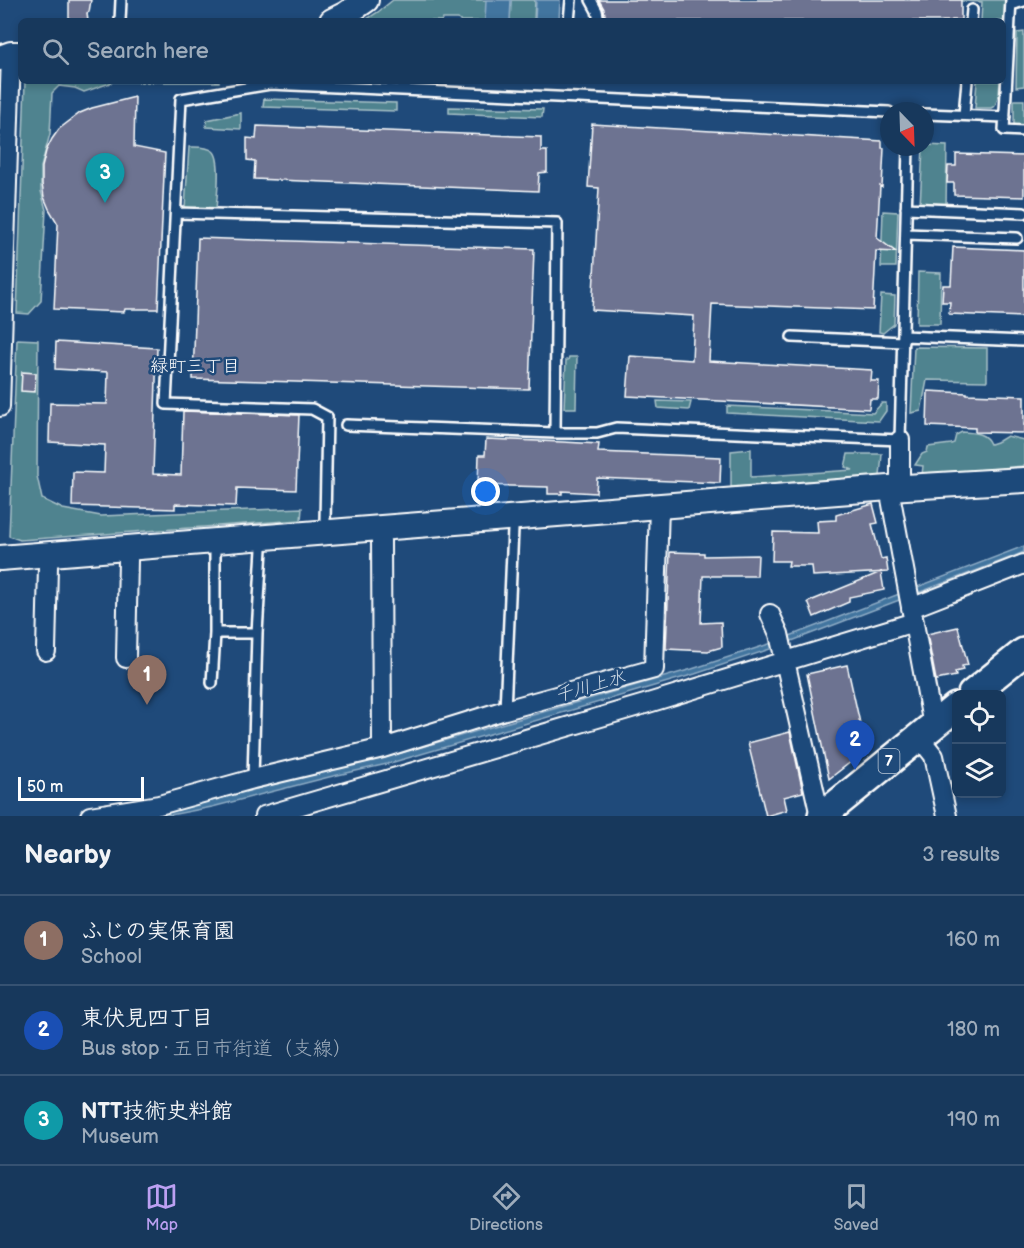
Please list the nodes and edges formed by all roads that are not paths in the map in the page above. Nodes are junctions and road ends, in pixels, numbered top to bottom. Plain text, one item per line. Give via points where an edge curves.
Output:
1 (121, 0) edge
2 (366, 0) edge
3 (571, 0) edge
4 (591, 0) edge
5 (1024, 1) edge
6 (1011, 2) edge
7 (972, 10) dead end
8 (120, 18) edge
9 (338, 18) edge
10 (569, 18) edge
11 (598, 18) edge
12 (971, 18) edge
13 (11, 55) edge
14 (967, 84) edge
15 (880, 112) edge
16 (934, 114) edge
17 (964, 115) junction
18 (1005, 117) junction
19 (1024, 131) edge
20 (908, 156) edge
21 (906, 208) junction
22 (176, 213) junction
23 (1024, 213) edge
24 (906, 234) junction
25 (1017, 238) dead end
26 (792, 337) dead end
27 (903, 339) junction
28 (1024, 341) edge
29 (0, 407) edge
30 (346, 425) dead end
31 (555, 433) junction
32 (900, 440) junction
33 (1024, 480) edge
34 (895, 488) junction
35 (659, 506) junction
36 (325, 522) dead end
37 (513, 530) dead end
38 (381, 540) dead end
39 (262, 549) dead end
40 (215, 553) dead end
41 (0, 558) edge
42 (128, 560) dead end
43 (1024, 564) edge
44 (48, 566) dead end
45 (910, 605) junction
46 (770, 614) dead end
47 (215, 633) junction
48 (257, 633) junction
49 (46, 651) dead end
50 (1024, 652) edge
51 (126, 658) dead end
52 (785, 661) junction
53 (213, 683) dead end
54 (977, 690) edge
55 (505, 710) junction
56 (952, 711) edge
57 (926, 732) junction
58 (383, 748) junction
59 (253, 779) junction
60 (284, 813) edge
61 (90, 816) edge
62 (264, 816) edge
63 (821, 816) edge
64 (947, 816) edge

1 - 8 lane
2 - 9 street
3 - 10 lane
4 - 11 lane
5 - 6 lane
6 - 18 lane
7 - 12 lane
13 - 29 street
14 - 17 lane
15 - 22 lane via 270,84 181,99
16 - 17 lane
17 - 18 lane
18 - 19 lane via 1004,130
20 - 21 lane
21 - 23 lane
21 - 24 lane
22 - 31 lane via 557,223
22 - 36 lane via 166,404 312,409 327,417
24 - 25 lane
24 - 27 lane
26 - 27 lane
27 - 28 lane
27 - 32 lane
30 - 31 lane
31 - 32 lane via 597,433 616,428
32 - 34 street
33 - 34 street
34 - 35 street
34 - 45 street
35 - 41 street
35 - 55 street via 654,669
37 - 55 lane
38 - 58 street
39 - 48 lane
40 - 47 lane
42 - 51 street
43 - 45 street
44 - 49 street
45 - 52 street
45 - 57 street
46 - 52 street
47 - 48 lane
47 - 53 lane
48 - 59 lane
50 - 54 main road
52 - 60 street
52 - 63 street
55 - 58 street
56 - 57 main road, 7
57 - 63 main road, 7
57 - 64 street
58 - 59 street
59 - 61 street via 159,805
60 - 62 street

